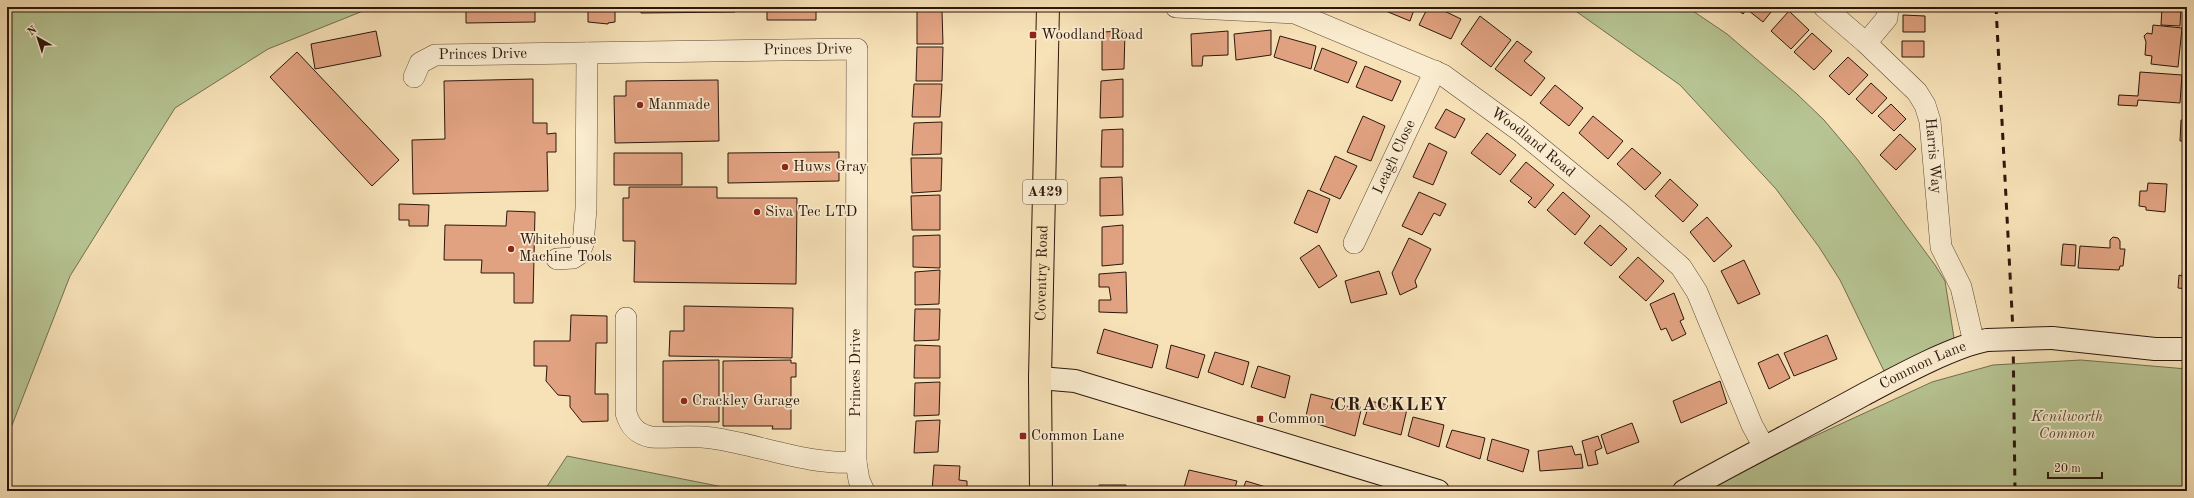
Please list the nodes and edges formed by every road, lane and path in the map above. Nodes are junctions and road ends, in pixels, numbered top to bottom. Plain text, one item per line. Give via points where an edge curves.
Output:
1 (1048, 7) edge
2 (1176, 7) edge
3 (1824, 7) edge
4 (1888, 7) edge
5 (1866, 43) junction
6 (587, 53) junction
7 (1435, 71) junction
8 (414, 76) dead end
9 (1354, 243) dead end
10 (557, 259) dead end
11 (626, 318) dead end
12 (1973, 344) junction
13 (2187, 349) edge
14 (1040, 378) junction
15 (1764, 447) junction
16 (856, 462) junction
17 (864, 491) edge
18 (1041, 491) edge
19 (1438, 491) edge
20 (1684, 491) edge

1 - 14 main road, Coventry Road / A429
2 - 7 street, Woodland Road via 1295,13
3 - 5 street, Harris Way
4 - 5 street via 1887,18
5 - 12 street, Harris Way via 1917,92 1925,105 1930,121 1941,247 1961,287
6 - 8 street, Princes Drive via 435,55 420,63
6 - 10 street via 586,209 583,244 579,254 573,258
6 - 16 street, Princes Drive via 857,49
7 - 9 street, Leagh Close
7 - 15 street, Woodland Road via 1541,147 1681,268 1697,292 1752,425
11 - 16 street via 626,413 628,422 642,435 710,437 809,460
12 - 13 street, Common Lane, bridge via 2052,338 2155,349
12 - 15 street, Common Lane via 1902,376
14 - 18 main road, Coventry Road / A429
14 - 19 street via 1075,381
15 - 20 street, Common Lane
16 - 17 street, Princes Drive

